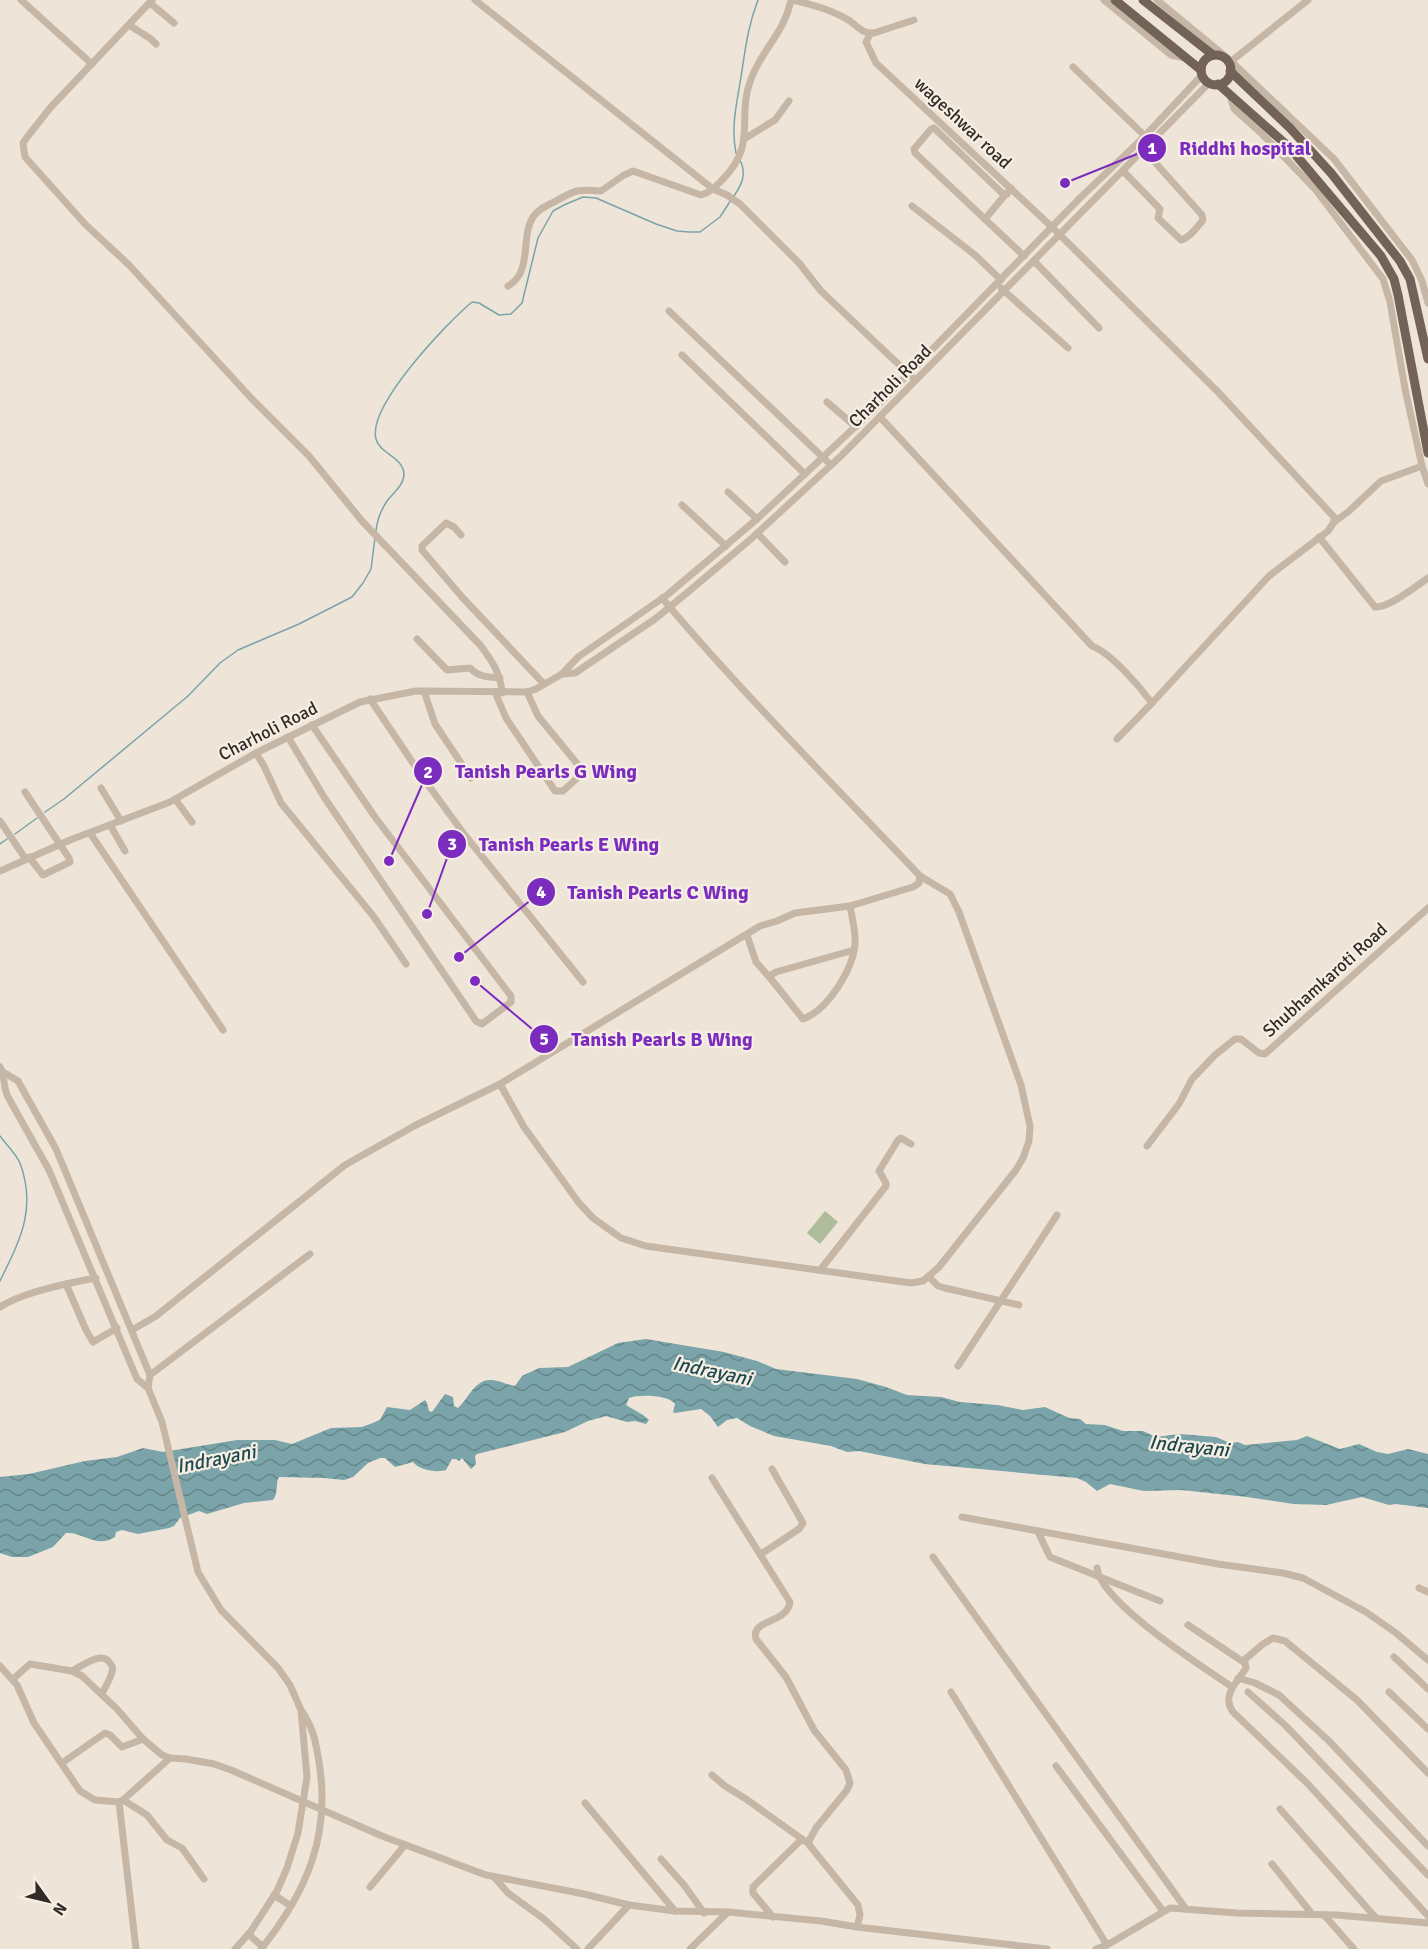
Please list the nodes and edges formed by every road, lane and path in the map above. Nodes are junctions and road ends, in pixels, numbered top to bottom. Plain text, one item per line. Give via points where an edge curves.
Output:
1 (21, 0) edge
2 (475, 0) edge
3 (791, 0) edge
4 (1104, 0) edge
5 (1115, 0) edge
6 (1143, 0) edge
7 (1157, 0) edge
8 (1308, 0) edge
9 (151, 1) edge
10 (914, 20) dead end
11 (174, 23) dead end
12 (129, 25) junction
13 (870, 34) junction
14 (156, 44) dead end
15 (1213, 55) junction
16 (1185, 58) junction
17 (92, 64) junction
18 (1230, 65) junction
19 (1073, 67) dead end
20 (1207, 78) junction
21 (1229, 93) junction
22 (789, 101) dead end
23 (1168, 111) junction
24 (1175, 118) junction
25 (1145, 136) junction
26 (744, 139) junction
27 (1144, 150) junction
28 (1123, 171) junction
29 (1011, 188) junction
30 (713, 189) junction
31 (1005, 195) junction
32 (912, 206) dead end
33 (986, 219) junction
34 (1053, 228) junction
35 (1060, 235) junction
36 (1024, 256) junction
37 (1034, 261) junction
38 (999, 282) junction
39 (508, 286) dead end
40 (1004, 291) junction
41 (1428, 303) edge
42 (669, 311) dead end
43 (1099, 328) dead end
44 (1407, 346) junction
45 (1397, 347) junction
46 (1068, 348) dead end
47 (682, 355) dead end
48 (1428, 358) edge
49 (909, 374) junction
50 (916, 381) junction
51 (827, 402) dead end
52 (1413, 403) junction
53 (880, 417) junction
54 (856, 427) junction
55 (1428, 453) edge
56 (823, 458) junction
57 (831, 465) junction
58 (1422, 466) junction
59 (805, 474) junction
60 (1428, 484) edge
61 (728, 492) dead end
62 (682, 505) dead end
63 (757, 519) junction
64 (1334, 522) junction
65 (757, 534) junction
66 (461, 535) dead end
67 (1319, 537) junction
68 (726, 546) junction
69 (785, 562) dead end
70 (1428, 578) edge
71 (662, 598) junction
72 (669, 607) junction
73 (417, 639) dead end
74 (562, 674) junction
75 (500, 678) junction
76 (544, 684) junction
77 (424, 691) junction
78 (498, 692) junction
79 (527, 692) junction
80 (370, 699) junction
81 (1152, 704) junction
82 (312, 725) junction
83 (288, 737) junction
84 (1117, 739) dead end
85 (256, 753) junction
86 (471, 778) dead end
87 (101, 788) dead end
88 (25, 792) dead end
89 (175, 799) junction
90 (0, 821) edge
91 (121, 821) junction
92 (192, 822) dead end
93 (110, 825) junction
94 (90, 833) junction
95 (60, 844) junction
96 (125, 851) dead end
97 (27, 857) junction
98 (0, 871) edge
99 (920, 876) junction
100 (849, 906) junction
101 (1428, 908) edge
102 (747, 935) junction
103 (854, 950) junction
104 (406, 964) dead end
105 (771, 979) junction
106 (583, 982) dead end
107 (223, 1030) dead end
108 (2, 1070) edge
109 (500, 1084) junction
110 (911, 1144) dead end
111 (1147, 1146) dead end
112 (1057, 1215) dead end
113 (310, 1254) dead end
114 (821, 1269) junction
115 (929, 1276) junction
116 (96, 1278) junction
117 (66, 1284) junction
118 (1000, 1300) junction
119 (1019, 1305) dead end
120 (0, 1307) edge
121 (117, 1328) junction
122 (132, 1330) junction
123 (958, 1366) dead end
124 (150, 1375) junction
125 (148, 1388) junction
126 (772, 1469) dead end
127 (712, 1478) dead end
128 (962, 1517) dead end
129 (1040, 1531) junction
130 (761, 1554) junction
131 (933, 1557) dead end
132 (1097, 1568) dead end
133 (1100, 1579) junction
134 (1419, 1588) dead end
135 (1428, 1592) edge
136 (1160, 1601) dead end
137 (1188, 1625) dead end
138 (1394, 1657) dead end
139 (1428, 1660) edge
140 (1243, 1661) junction
141 (0, 1668) edge
142 (72, 1671) junction
143 (1238, 1678) junction
144 (13, 1679) junction
145 (1232, 1687) junction
146 (1428, 1689) edge
147 (951, 1692) dead end
148 (1248, 1692) dead end
149 (1389, 1692) dead end
150 (102, 1694) junction
151 (301, 1710) junction
152 (1428, 1729) edge
153 (144, 1739) junction
154 (170, 1758) junction
155 (62, 1763) junction
156 (1056, 1766) dead end
157 (1428, 1773) edge
158 (712, 1775) dead end
159 (121, 1801) junction
160 (304, 1803) junction
161 (585, 1803) dead end
162 (1280, 1809) dead end
163 (323, 1812) junction
164 (802, 1839) junction
165 (809, 1844) junction
166 (405, 1845) junction
167 (1428, 1846) edge
168 (661, 1859) dead end
169 (1272, 1864) dead end
170 (1428, 1875) edge
171 (494, 1877) junction
172 (204, 1879) dead end
173 (370, 1887) dead end
174 (274, 1895) junction
175 (629, 1905) junction
176 (291, 1906) junction
177 (1186, 1909) junction
178 (675, 1911) junction
179 (1163, 1911) junction
180 (728, 1912) junction
181 (704, 1913) junction
182 (1312, 1914) junction
183 (1324, 1915) junction
184 (773, 1917) junction
185 (1428, 1917) edge
186 (1376, 1918) junction
187 (1428, 1923) edge
188 (857, 1927) junction
189 (248, 1934) junction
190 (1107, 1945) junction
191 (262, 1948) edge
192 (136, 1949) edge
193 (235, 1949) edge
194 (577, 1949) edge
195 (588, 1949) edge
196 (690, 1949) edge
197 (1047, 1949) edge
198 (1096, 1949) edge
199 (1354, 1949) edge

1 - 17 street
2 - 30 street
3 - 13 street via 822,8
3 - 26 street via 781,30 749,84
4 - 16 street via 1171,56
5 - 16 main road
6 - 15 main road
7 - 18 street
8 - 18 street
9 - 11 street
9 - 12 street
10 - 13 street
12 - 14 street
12 - 17 street
13 - 29 street, wageshwar road via 866,42 876,63
15 - 18 main road via 1221,56
15 - 20 main road via 1204,61
16 - 20 main road
17 - 75 street via 25,140 27,160 309,456 370,529 481,646
18 - 20 main road via 1227,80
18 - 41 street via 1321,145 1351,179 1412,260
18 - 48 main road via 1331,173 1400,261 1410,279
19 - 25 street
20 - 21 main road
20 - 23 street, Charholi Road
20 - 24 street, Charholi Road
21 - 44 main road via 1289,147 1381,256 1394,279
21 - 45 street via 1234,109 1312,185 1374,266 1387,291
22 - 26 street via 775,120
23 - 24 street
23 - 25 street, Charholi Road
24 - 27 street, Charholi Road
25 - 34 street, Charholi Road
26 - 30 street via 740,158
27 - 28 street, Charholi Road
27 - 28 street via 1202,215 1203,220 1186,239 1181,240 1158,218 1160,209
28 - 35 street, Charholi Road
29 - 31 street
29 - 34 street, wageshwar road
30 - 39 street via 694,194 633,171 601,191 583,188 570,193 535,214 520,276
30 - 49 street via 740,204 821,291
31 - 33 street
31 - 33 street via 934,128 914,149
32 - 38 street via 975,255
33 - 36 street
34 - 35 street, wageshwar road
34 - 36 street, Charholi Road
35 - 37 street, Charholi Road
35 - 64 street, wageshwar road via 1227,402 1331,512
36 - 38 street, Charholi Road
37 - 40 street, Charholi Road
37 - 43 street
38 - 40 street
38 - 49 street, Charholi Road
40 - 46 street
40 - 50 street, Charholi Road
42 - 56 street
44 - 45 main road
44 - 52 main road
45 - 52 street
47 - 59 street
49 - 50 street
49 - 54 street, Charholi Road
50 - 53 street, Charholi Road
51 - 54 street
52 - 55 main road
52 - 58 street
53 - 57 street, Charholi Road
53 - 81 street via 1092,646 1109,658
54 - 56 street, Charholi Road
56 - 57 street
56 - 59 street, Charholi Road
57 - 65 street, Charholi Road
58 - 60 street
58 - 64 street via 1381,481
59 - 63 street, Charholi Road
61 - 63 street
62 - 68 street
63 - 68 street, Charholi Road
64 - 67 street
65 - 69 street
65 - 72 street, Charholi Road
66 - 76 street via 446,523 422,550
67 - 70 street via 1375,607 1387,604
67 - 81 street via 1269,576
68 - 71 street, Charholi Road
71 - 72 street
71 - 74 street, Charholi Road via 578,657
72 - 74 street, Charholi Road via 575,673
72 - 99 street via 746,694
73 - 75 street via 447,670 470,668 484,677
74 - 76 street, Charholi Road
75 - 78 street
76 - 79 street, Charholi Road
77 - 78 street, Charholi Road
77 - 80 street, Charholi Road
77 - 86 street via 435,724
78 - 79 street, Charholi Road
78 - 79 street via 506,718 555,791 563,791 584,772 538,716
80 - 82 street, Charholi Road
80 - 106 street via 464,834
81 - 84 street
82 - 83 street, Charholi Road
82 - 83 street via 375,817 511,996 511,1002 482,1024 476,1021 324,797
83 - 85 street, Charholi Road
85 - 89 street, Charholi Road
85 - 104 street via 281,803 374,917
87 - 91 street
88 - 95 street
89 - 91 street, Charholi Road
89 - 92 street
90 - 97 street
91 - 93 street, Charholi Road
93 - 94 street, Charholi Road
93 - 96 street
94 - 95 street, Charholi Road
94 - 107 street
95 - 97 street, Charholi Road
95 - 97 street via 70,862 47,874 40,873
97 - 98 street, Charholi Road
99 - 100 street via 914,887
99 - 115 street via 952,896 1021,1085 1030,1126 1026,1150 1016,1170
100 - 102 street via 795,913
100 - 103 street
101 - 111 street, Shubhamkaroti Road via 1264,1054 1240,1039 1215,1054 1192,1079 1179,1104
102 - 105 street via 756,962
102 - 109 street
103 - 105 street via 776,972
103 - 105 street via 835,992 807,1018 803,1019
108 - 116 street via 3,1087 49,1170
108 - 122 street via 18,1081 56,1149
109 - 114 street via 524,1127 579,1203 621,1238 646,1246
109 - 122 street via 345,1165 156,1316
110 - 114 street via 898,1140 879,1172 886,1186
112 - 118 street
113 - 124 street
114 - 115 street via 911,1283
115 - 118 street via 945,1288
116 - 117 street
116 - 121 street
117 - 120 street
117 - 121 street via 93,1342
118 - 119 street
118 - 123 street
121 - 125 street via 137,1379
122 - 124 street
124 - 125 street
125 - 151 street via 162,1422 198,1572 221,1610 278,1668
126 - 130 street via 802,1523
127 - 130 street
128 - 129 street
129 - 133 street via 1050,1557
129 - 139 street via 1303,1578 1366,1612
130 - 165 street via 790,1606 783,1615 756,1628 756,1639 786,1677 814,1730 849,1778 847,1790 816,1827
131 - 177 street
132 - 133 street
133 - 136 street
133 - 145 street via 1128,1610
134 - 135 street
137 - 140 street
138 - 146 street
140 - 143 street via 1246,1668
140 - 157 street via 1273,1638 1285,1641 1357,1700
141 - 144 street
142 - 144 street via 30,1664
142 - 150 street
142 - 150 street via 99,1658 109,1660 112,1672
143 - 145 street
143 - 167 street via 1284,1699
144 - 155 street via 34,1723
145 - 185 street via 1228,1702 1233,1712 1308,1784
147 - 190 street
148 - 170 street via 1286,1726
149 - 152 street
150 - 153 street
151 - 160 street via 307,1766
151 - 163 street via 312,1727 316,1745
153 - 154 street
153 - 155 street via 122,1747 105,1733
154 - 159 street
154 - 160 street via 231,1770
155 - 159 street via 87,1796
156 - 179 street
158 - 164 street
159 - 172 street via 147,1815 167,1840 182,1848
159 - 192 street
160 - 163 street
160 - 174 street via 293,1852
161 - 178 street
162 - 186 street
163 - 166 street
163 - 176 street via 308,1872
164 - 165 street
164 - 184 street via 753,1887 753,1893
165 - 188 street via 858,1905
166 - 171 street
166 - 173 street
168 - 181 street
169 - 182 street
171 - 175 street
171 - 194 street
174 - 176 street
174 - 189 street
175 - 178 street
175 - 195 street
176 - 191 street
177 - 179 street
177 - 182 street
178 - 181 street
179 - 190 street
180 - 181 street
180 - 184 street
180 - 196 street
182 - 183 street
183 - 186 street
183 - 199 street
184 - 188 street
186 - 187 street
188 - 197 street
189 - 191 street
189 - 193 street
190 - 198 street

